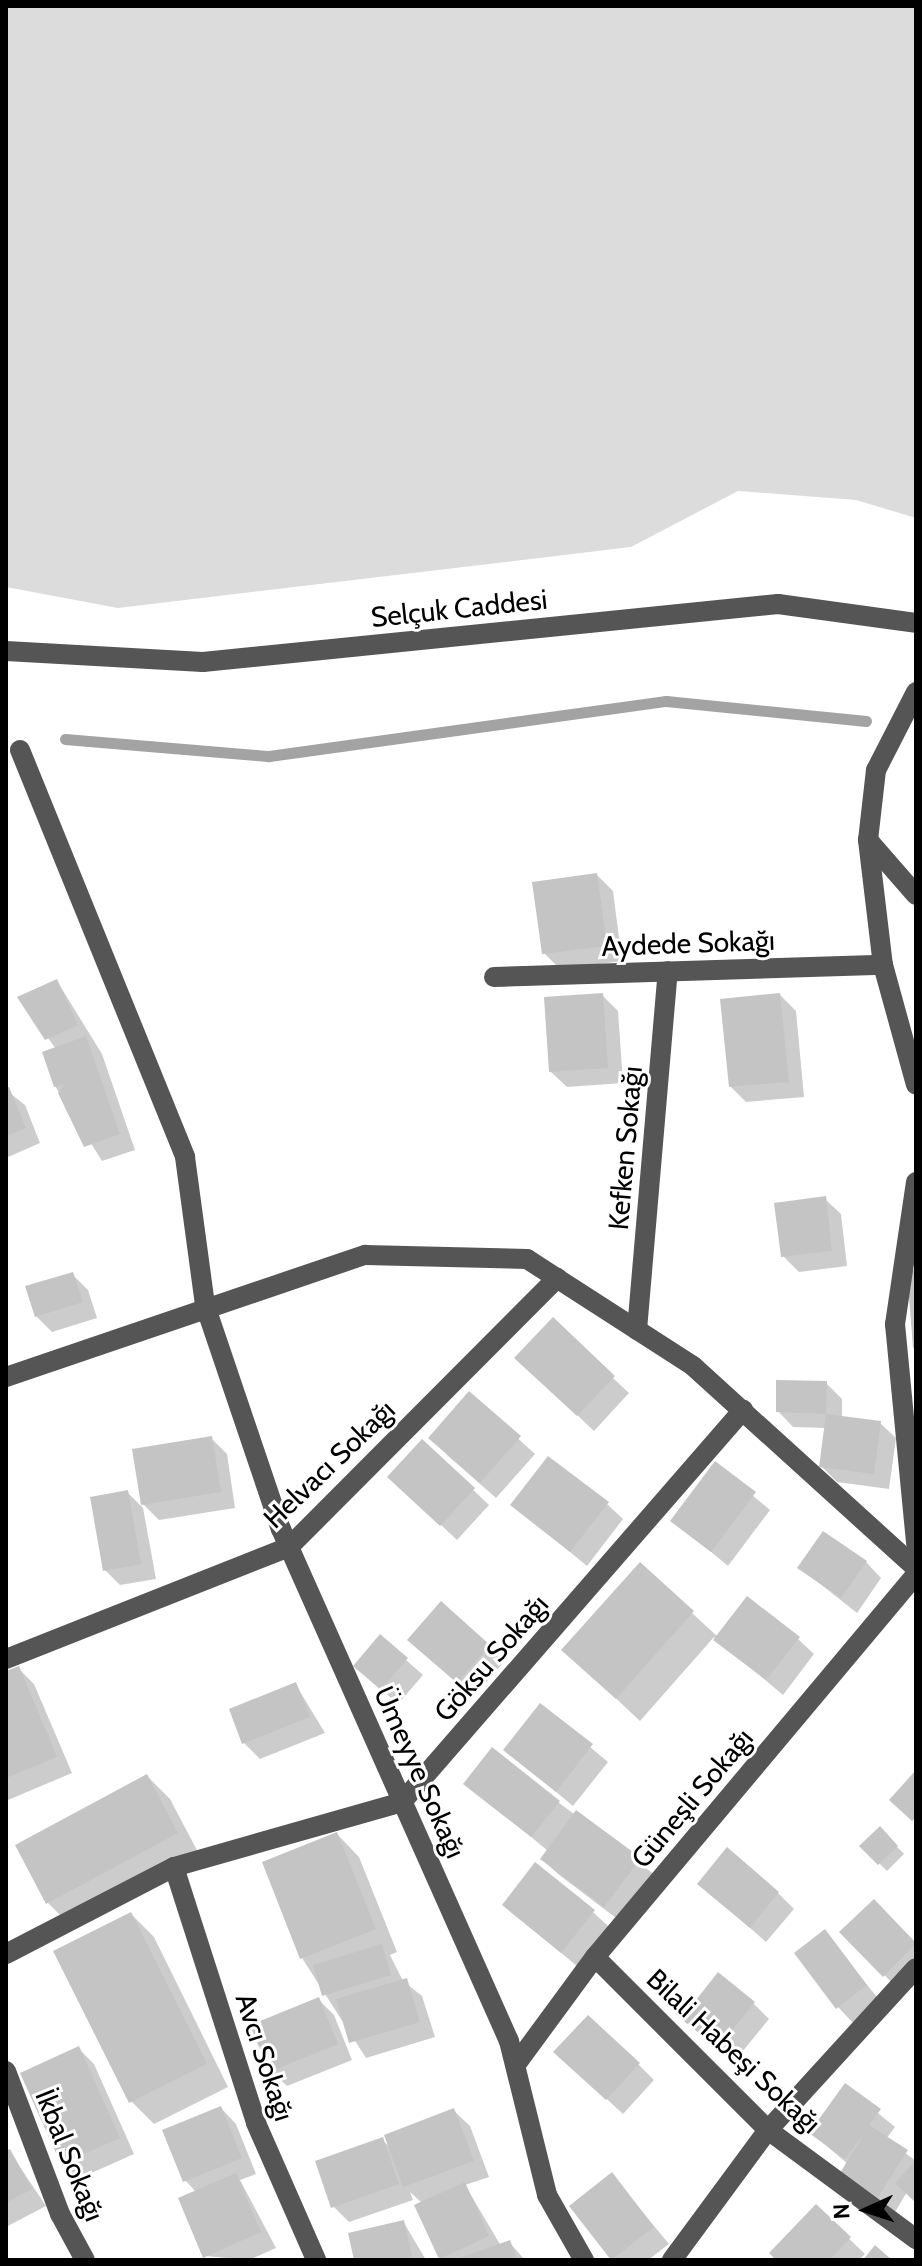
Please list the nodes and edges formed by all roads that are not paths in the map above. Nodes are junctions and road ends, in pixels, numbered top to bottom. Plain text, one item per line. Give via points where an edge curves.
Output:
1 (916, 623) edge
2 (6, 651) edge
3 (916, 692) edge
4 (20, 750) dead end
5 (868, 840) junction
6 (916, 895) edge
7 (883, 965) junction
8 (668, 971) junction
9 (494, 977) dead end
10 (916, 1085) edge
11 (916, 1182) edge
12 (557, 1278) junction
13 (205, 1305) junction
14 (637, 1330) junction
15 (6, 1377) edge
16 (743, 1410) junction
17 (916, 1544) edge
18 (289, 1547) junction
19 (916, 1571) edge
20 (6, 1659) edge
21 (402, 1802) junction
22 (174, 1867) junction
23 (6, 1954) edge
24 (595, 1957) junction
25 (916, 1968) edge
26 (517, 2063) junction
27 (6, 2071) edge
28 (768, 2130) junction
29 (916, 2239) edge
30 (85, 2260) edge
31 (316, 2260) edge
32 (584, 2260) edge
33 (672, 2260) edge

1 - 2 street, Selçuk Caddesi via 778,604 203,662
3 - 5 street via 876,770
4 - 13 street, Ümeyye Sokağı via 185,1157
5 - 6 street
5 - 7 street
7 - 8 street, Aydede Sokağı
7 - 10 street
8 - 9 street, Aydede Sokağı
8 - 14 street, Kefken Sokağı
11 - 17 street via 895,1324
12 - 13 street via 527,1259 365,1255
12 - 14 street
12 - 18 street, Helvacı Sokağı
13 - 15 street
13 - 18 street, Ümeyye Sokağı
14 - 16 street
16 - 19 street
16 - 21 street, Göksu Sokağı
18 - 20 street, Helvacı Sokağı
18 - 21 street, Ümeyye Sokağı
19 - 24 street, Güneşli Sokağı
21 - 22 street
21 - 26 street, Ümeyye Sokağı
22 - 23 street
22 - 31 street, Avcı Sokağı via 256,2123
24 - 26 street, Güneşli Sokağı
24 - 28 street, Bilali Habeşi Sokağı
25 - 28 street
26 - 32 street, Ümeyye Sokağı via 547,2195
27 - 30 street, İkbal Sokağı via 60,2214
28 - 29 street, Bilali Habeşi Sokağı
28 - 33 street

